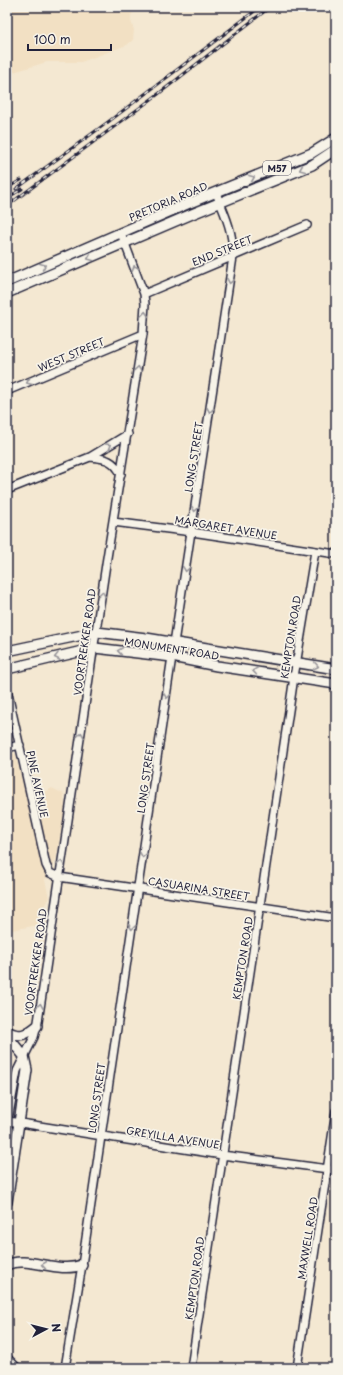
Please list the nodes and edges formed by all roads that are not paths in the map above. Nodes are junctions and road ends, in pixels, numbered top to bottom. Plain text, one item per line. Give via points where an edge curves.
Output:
1 (336, 138) edge
2 (336, 149) edge
3 (216, 193) junction
4 (220, 203) junction
5 (307, 225) dead end
6 (122, 233) junction
7 (126, 243) junction
8 (233, 257) junction
9 (7, 282) edge
10 (7, 293) edge
11 (144, 294) junction
12 (143, 334) junction
13 (7, 391) edge
14 (128, 434) junction
15 (90, 457) junction
16 (121, 475) junction
17 (7, 490) edge
18 (113, 522) junction
19 (192, 532) junction
20 (315, 551) junction
21 (336, 554) edge
22 (97, 632) junction
23 (174, 643) junction
24 (94, 648) junction
25 (7, 651) edge
26 (172, 657) junction
27 (296, 663) junction
28 (7, 669) edge
29 (336, 669) edge
30 (294, 677) junction
31 (336, 684) edge
32 (7, 689) edge
33 (20, 745) junction
34 (7, 748) edge
35 (59, 878) junction
36 (137, 889) junction
37 (260, 908) junction
38 (336, 918) edge
39 (37, 1026) junction
40 (7, 1031) edge
41 (7, 1036) edge
42 (24, 1056) junction
43 (336, 1111) edge
44 (7, 1121) edge
45 (19, 1124) junction
46 (101, 1136) junction
47 (222, 1155) junction
48 (327, 1169) junction
49 (336, 1170) edge
50 (7, 1202) edge
51 (7, 1265) edge
52 (82, 1266) junction
53 (7, 1359) edge
54 (7, 1362) edge
55 (15, 1368) edge
56 (65, 1368) edge
57 (191, 1368) edge
58 (297, 1368) edge

3 -> 1 main road, PRETORIA ROAD / M57 via 312,153
2 -> 4 main road, M57 via 312,165
3 - 4 street, LONG STREET
3 - 6 main road, PRETORIA ROAD / M57
4 - 7 main road, M57
4 - 8 street, LONG STREET via 231,231
5 - 8 street, END STREET
6 - 7 street, VOORTREKKER ROAD
9 -> 6 main road, PRETORIA ROAD / M57
7 -> 10 main road, M57
11 -> 7 street, VOORTREKKER ROAD
8 - 11 street, END STREET
8 -> 19 street, LONG STREET
12 -> 11 street, VOORTREKKER ROAD
12 -> 13 street, WEST STREET
14 -> 12 street, VOORTREKKER ROAD
15 -> 14 street
14 - 16 street, VOORTREKKER ROAD
15 - 16 street via 112,462
15 - 17 street
16 - 18 street, VOORTREKKER ROAD
18 - 19 street, MARGARET AVENUE
22 -> 18 street, VOORTREKKER ROAD
19 - 20 street, MARGARET AVENUE
19 -> 23 street, LONG STREET
20 - 21 street, MARGARET AVENUE
20 - 27 street, KEMPTON ROAD
22 - 23 main road, MONUMENT ROAD
22 - 24 street, VOORTREKKER ROAD
22 - 25 main road, MONUMENT ROAD
23 - 26 street, LONG STREET
23 - 27 main road, MONUMENT ROAD
26 -> 24 main road, MONUMENT ROAD
24 -> 28 main road, MONUMENT ROAD
35 -> 24 street, VOORTREKKER ROAD
30 -> 26 main road, MONUMENT ROAD
26 -> 36 street, LONG STREET
27 -> 29 main road, MONUMENT ROAD
27 - 30 street, KEMPTON ROAD
30 - 31 main road, MONUMENT ROAD
30 - 37 street, KEMPTON ROAD
32 - 33 street, PINE AVENUE
33 - 34 street
33 - 35 street, PINE AVENUE via 46,865 50,873
35 - 36 street, CASUARINA STREET
39 -> 35 street, VOORTREKKER ROAD
36 - 37 street, CASUARINA STREET
36 -> 46 street, LONG STREET
37 - 38 street, CASUARINA STREET
37 - 47 street, KEMPTON ROAD
39 - 40 main road via 30,1032 20,1035
39 - 42 street, VOORTREKKER ROAD
41 - 42 main road
42 - 44 street, VOORTREKKER ROAD via 17,1071
42 - 45 main road via 27,1070
43 - 48 street, MAXWELL ROAD
44 - 45 street, GREYILLA AVENUE
45 - 46 street, GREYILLA AVENUE
45 - 50 main road
46 - 47 street, GREYILLA AVENUE
46 - 52 street, LONG STREET
47 - 48 street, GREYILLA AVENUE
47 - 57 street, KEMPTON ROAD
48 - 49 street, GREYILLA AVENUE
48 - 58 street, MAXWELL ROAD
52 -> 51 main road via 66,1269 17,1261
52 - 56 street, LONG STREET
53 - 55 main road
54 - 55 main road

